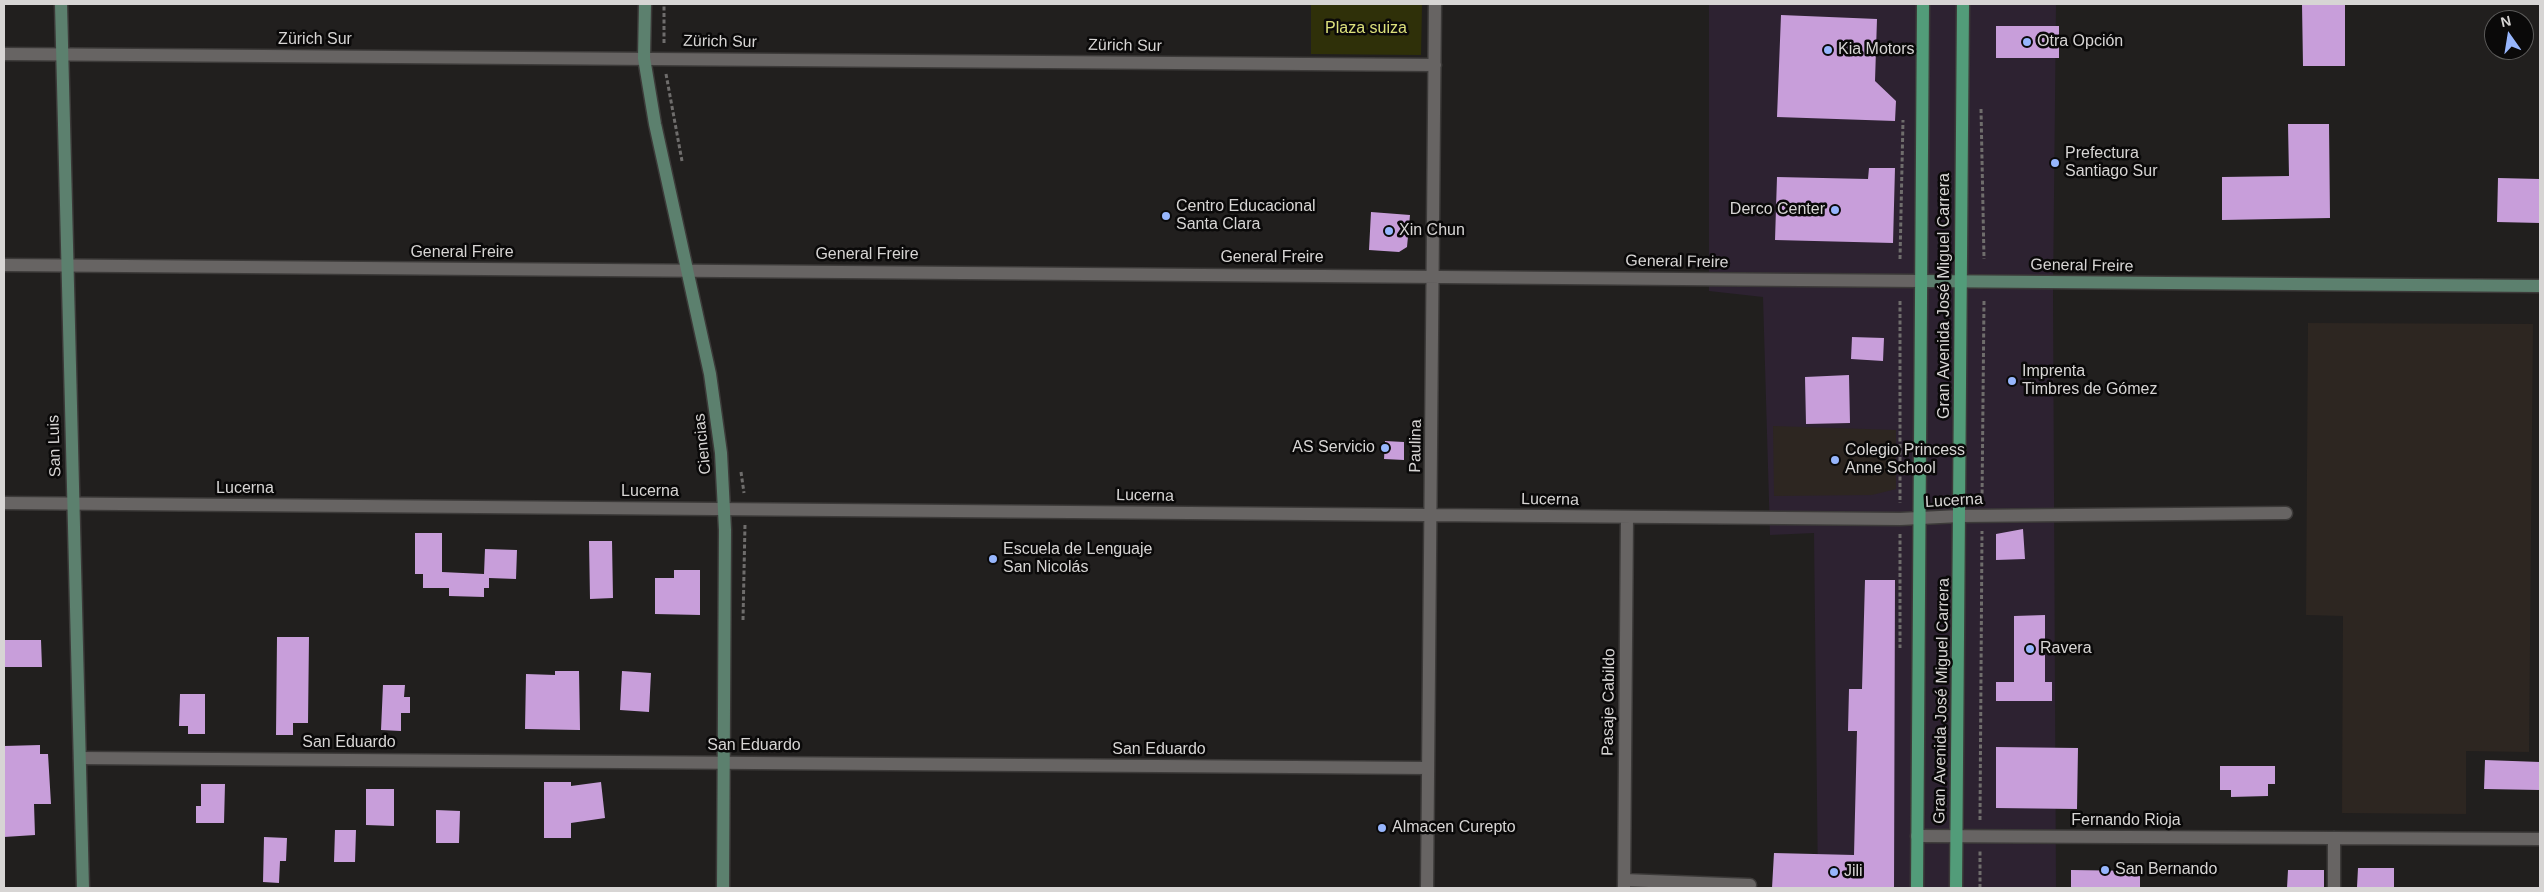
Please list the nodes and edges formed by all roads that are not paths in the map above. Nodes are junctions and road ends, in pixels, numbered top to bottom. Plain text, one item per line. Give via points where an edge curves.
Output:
1 (61, 4) edge
2 (645, 4) edge
3 (1436, 4) edge
4 (1923, 4) edge
5 (1963, 4) edge
6 (4, 54) edge
7 (62, 54) junction
8 (644, 58) junction
9 (1435, 65) junction
10 (4, 265) edge
11 (66, 266) junction
12 (688, 271) junction
13 (1434, 275) junction
14 (1921, 281) junction
15 (1962, 281) junction
16 (2540, 286) edge
17 (4, 503) edge
18 (73, 504) junction
19 (725, 509) junction
20 (2286, 513) dead end
21 (1431, 515) junction
22 (1960, 516) junction
23 (1627, 517) junction
24 (1920, 519) junction
25 (80, 758) junction
26 (723, 762) junction
27 (1428, 768) junction
28 (1917, 836) junction
29 (1957, 836) junction
30 (2334, 838) junction
31 (2540, 839) edge
32 (1624, 884) edge
33 (1750, 885) dead end
34 (83, 888) edge
35 (722, 888) edge
36 (1427, 888) edge
37 (1917, 888) edge
38 (1956, 888) edge
39 (2334, 888) edge

1 - 7 street, San Luis
2 - 8 street, Ciencias
3 - 9 street, Paulina
4 - 14 main road, Gran Avenida José Miguel Carrera
5 - 15 main road, Gran Avenida José Miguel Carrera
6 - 7 street, Zürich Sur
7 - 8 street, Zürich Sur
7 - 11 street, San Luis
8 - 9 street, Zürich Sur
8 - 12 street, Ciencias via 655,124
9 - 13 street, Paulina
10 - 11 street, General Freire
11 - 12 street, General Freire
11 - 18 street, San Luis
12 - 13 street, General Freire
12 - 19 street, Ciencias via 714,399 722,453
13 - 14 street, General Freire
13 - 21 street, Paulina
14 - 15 street, General Freire
14 - 24 main road, Gran Avenida José Miguel Carrera
15 - 16 street, General Freire
15 - 22 main road, Gran Avenida José Miguel Carrera
17 - 18 street, Lucerna
18 - 19 street, Lucerna
18 - 25 street, San Luis
19 - 21 street, Lucerna
19 - 26 street, Ciencias
20 - 22 street, Lucerna
21 - 23 street, Lucerna
21 - 27 street, Paulina
22 - 24 street, Lucerna
22 - 29 main road, Gran Avenida José Miguel Carrera
23 - 24 street, Lucerna
23 - 32 street, Pasaje Cabildo
24 - 28 main road, Gran Avenida José Miguel Carrera
25 - 26 street, San Eduardo
25 - 34 street, San Luis
26 - 27 street, San Eduardo
26 - 35 street, Ciencias
27 - 36 street, Paulina
28 - 29 street, Fernando Rioja
28 - 37 main road, Gran Avenida José Miguel Carrera
29 - 30 street, Fernando Rioja
29 - 38 main road, Gran Avenida José Miguel Carrera
30 - 31 street, Fernando Rioja
30 - 39 street
32 - 33 street

